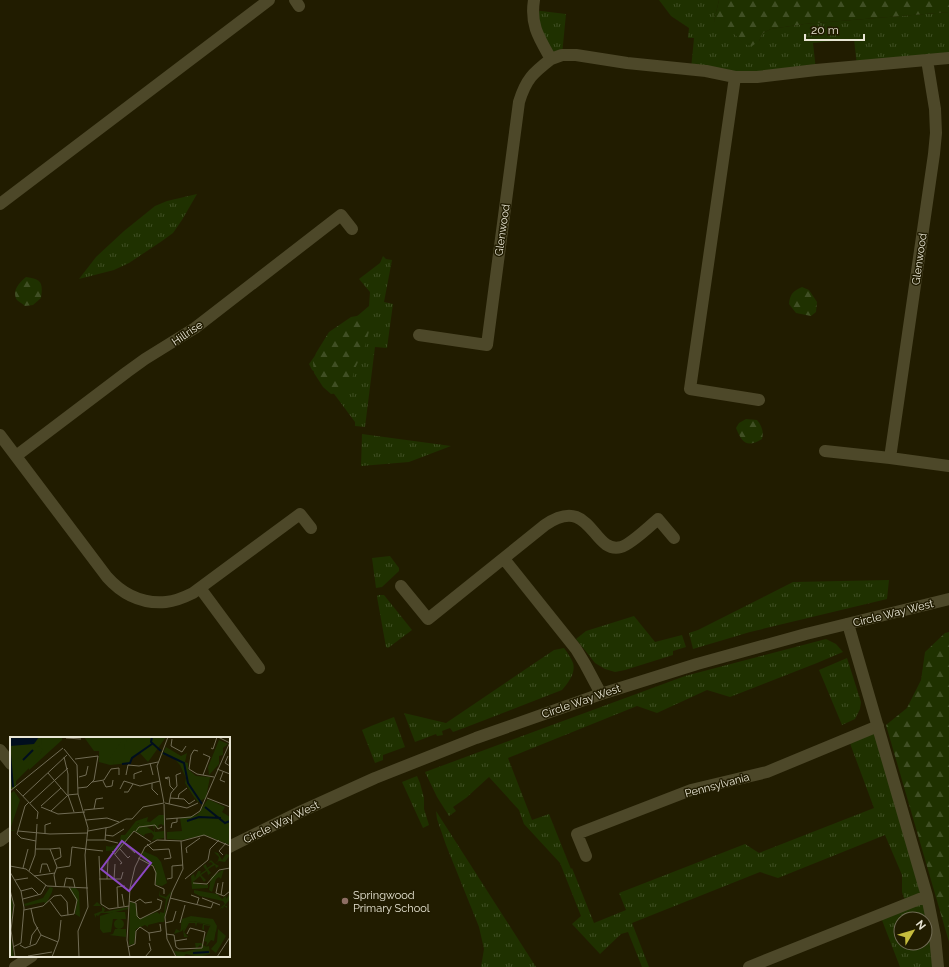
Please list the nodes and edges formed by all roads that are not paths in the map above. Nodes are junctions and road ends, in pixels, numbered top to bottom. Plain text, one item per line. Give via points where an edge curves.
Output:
1 (269, 0) edge
2 (534, 0) edge
3 (949, 58) edge
4 (551, 59) junction
5 (927, 60) junction
6 (735, 77) junction
7 (0, 204) edge
8 (352, 229) dead end
9 (419, 336) dead end
10 (759, 400) dead end
11 (0, 435) edge
12 (825, 451) dead end
13 (16, 456) junction
14 (890, 458) junction
15 (949, 466) edge
16 (311, 528) dead end
17 (674, 538) dead end
18 (504, 559) junction
19 (401, 586) dead end
20 (200, 588) junction
21 (949, 599) edge
22 (848, 624) junction
23 (259, 668) dead end
24 (601, 694) junction
25 (878, 726) junction
26 (0, 750) edge
27 (10, 763) edge
28 (10, 834) edge
29 (0, 841) edge
30 (230, 847) edge
31 (586, 856) dead end
32 (927, 896) junction
33 (30, 957) edge
34 (15, 967) edge
35 (749, 967) edge
36 (938, 967) edge

1 - 7 street
2 - 4 street via 533,19 536,30
3 - 5 street, Glenwood
4 - 6 street, Glenwood via 576,55
4 - 9 street, Glenwood via 530,77 519,102 487,345
5 - 6 street, Glenwood
5 - 14 street, Glenwood via 935,108 936,133
6 - 10 street via 690,389
8 - 13 street, Hillrise via 341,215 195,328 139,364
11 - 13 street
12 - 14 street
13 - 20 street via 115,586 139,599 153,602 181,599
14 - 15 street
16 - 20 street via 300,514
17 - 18 street via 658,519 630,542 621,547 613,547 599,538 580,518 562,516 545,525
18 - 19 street via 428,619
18 - 24 street via 576,650
20 - 23 street
21 - 22 street, Circle Way West
22 - 24 street, Circle Way West via 697,664
22 - 25 street
24 - 30 street, Circle Way West via 476,738 375,778
25 - 31 street, Pennsylvania via 767,772 692,790 577,834
25 - 32 street
26 - 27 street
28 - 29 street
32 - 35 street
32 - 36 street
33 - 34 street

